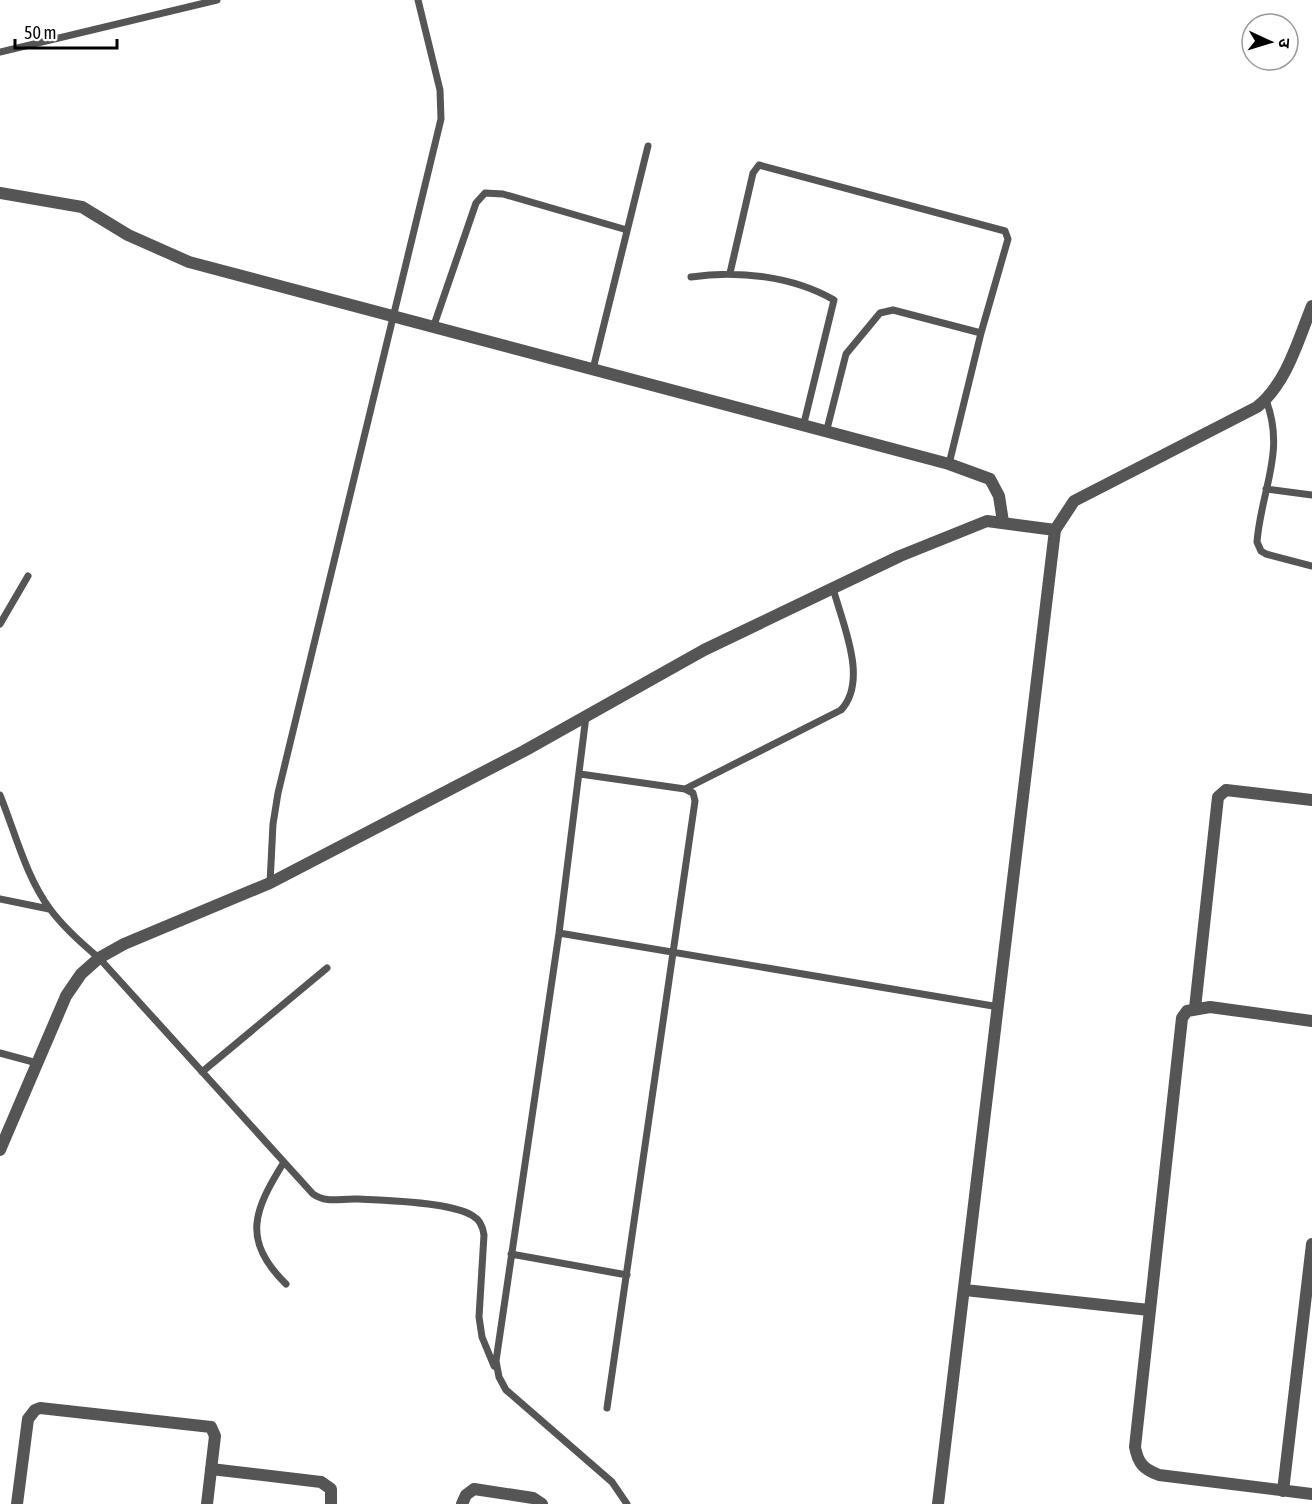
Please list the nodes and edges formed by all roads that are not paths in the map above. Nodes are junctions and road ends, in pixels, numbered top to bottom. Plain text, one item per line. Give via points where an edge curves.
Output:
1 (173, 0) edge
2 (218, 0) edge
3 (418, 0) edge
4 (175, 10) junction
5 (0, 52) edge
6 (648, 146) dead end
7 (0, 193) edge
8 (627, 230) junction
9 (730, 273) junction
10 (691, 277) dead end
11 (1312, 306) edge
12 (393, 315) junction
13 (1308, 325) edge
14 (434, 326) junction
15 (981, 333) junction
16 (592, 369) junction
17 (1266, 400) junction
18 (803, 427) junction
19 (826, 433) junction
20 (950, 464) junction
21 (1266, 489) junction
22 (1312, 495) edge
23 (1003, 522) junction
24 (1055, 530) junction
25 (1312, 566) edge
26 (28, 576) dead end
27 (833, 588) junction
28 (0, 624) edge
29 (586, 716) junction
30 (580, 774) junction
31 (685, 789) junction
32 (0, 795) edge
33 (1312, 800) edge
34 (270, 883) junction
35 (0, 899) edge
36 (49, 909) junction
37 (559, 933) junction
38 (675, 952) junction
39 (99, 958) junction
40 (327, 968) dead end
41 (999, 1008) junction
42 (1195, 1008) junction
43 (1312, 1021) edge
44 (0, 1053) edge
45 (11, 1056) junction
46 (0, 1061) edge
47 (37, 1064) junction
48 (202, 1072) junction
49 (0, 1150) edge
50 (284, 1162) junction
51 (1312, 1244) edge
52 (512, 1254) junction
53 (627, 1275) junction
54 (286, 1284) dead end
55 (965, 1290) junction
56 (1149, 1310) junction
57 (499, 1377) junction
58 (607, 1408) dead end
59 (211, 1469) junction
60 (1283, 1491) junction
61 (1312, 1494) edge
62 (17, 1504) edge
63 (207, 1504) edge
64 (331, 1504) edge
65 (462, 1504) edge
66 (542, 1504) edge
67 (627, 1504) edge
68 (938, 1504) edge

1 - 4 lane
2 - 4 lane
3 - 12 lane via 440,90 441,119
4 - 5 lane
6 - 8 lane
7 - 12 street via 82,207 128,236 176,258
8 - 14 lane via 503,194 485,193 476,203
8 - 16 lane
9 - 10 lane
9 - 15 lane via 754,169 763,165 1005,231 1008,239
9 - 18 lane via 774,279 834,300
11 - 13 street
12 - 14 street
12 - 34 lane via 278,793
13 - 17 street
14 - 16 street
15 - 19 lane via 893,310 880,313 846,354
15 - 20 lane
16 - 18 street
17 - 21 lane via 1275,434
17 - 24 street via 1074,501
18 - 19 street
19 - 20 street
20 - 23 street via 990,479 999,496
21 - 22 lane
21 - 25 lane via 1257,532 1258,547 1266,554
23 - 24 street
23 - 27 street via 976,524
24 - 41 street
26 - 28 lane
27 - 29 street via 704,650
27 - 31 lane via 854,667 855,681 847,704
29 - 30 lane
29 - 34 street
30 - 31 lane
30 - 37 lane
31 - 38 lane via 693,793 695,801
32 - 36 lane
33 - 42 street via 1231,790 1218,797
34 - 39 street
35 - 36 lane
36 - 39 lane
37 - 38 lane
37 - 52 lane
38 - 41 lane
38 - 53 lane
39 - 47 street via 81,974 66,996
39 - 48 lane
40 - 48 lane
41 - 55 street
42 - 43 street
42 - 56 street via 1184,1013 1180,1022
44 - 45 lane
45 - 46 lane
45 - 47 lane
47 - 49 street
48 - 50 lane
50 - 54 lane via 264,1194 256,1221 262,1256
50 - 57 lane via 313,1194 325,1200 399,1201 475,1216 484,1235 480,1328
51 - 60 street
52 - 53 lane
52 - 57 lane via 497,1354
53 - 58 lane
55 - 56 street
55 - 68 street
56 - 60 street via 1135,1447 1138,1462 1158,1475
57 - 67 lane via 521,1405 612,1482
59 - 62 street via 215,1436 207,1425 40,1408 28,1419
59 - 63 street
59 - 64 street via 321,1482 331,1489
60 - 61 street
65 - 66 street via 474,1490 533,1498

